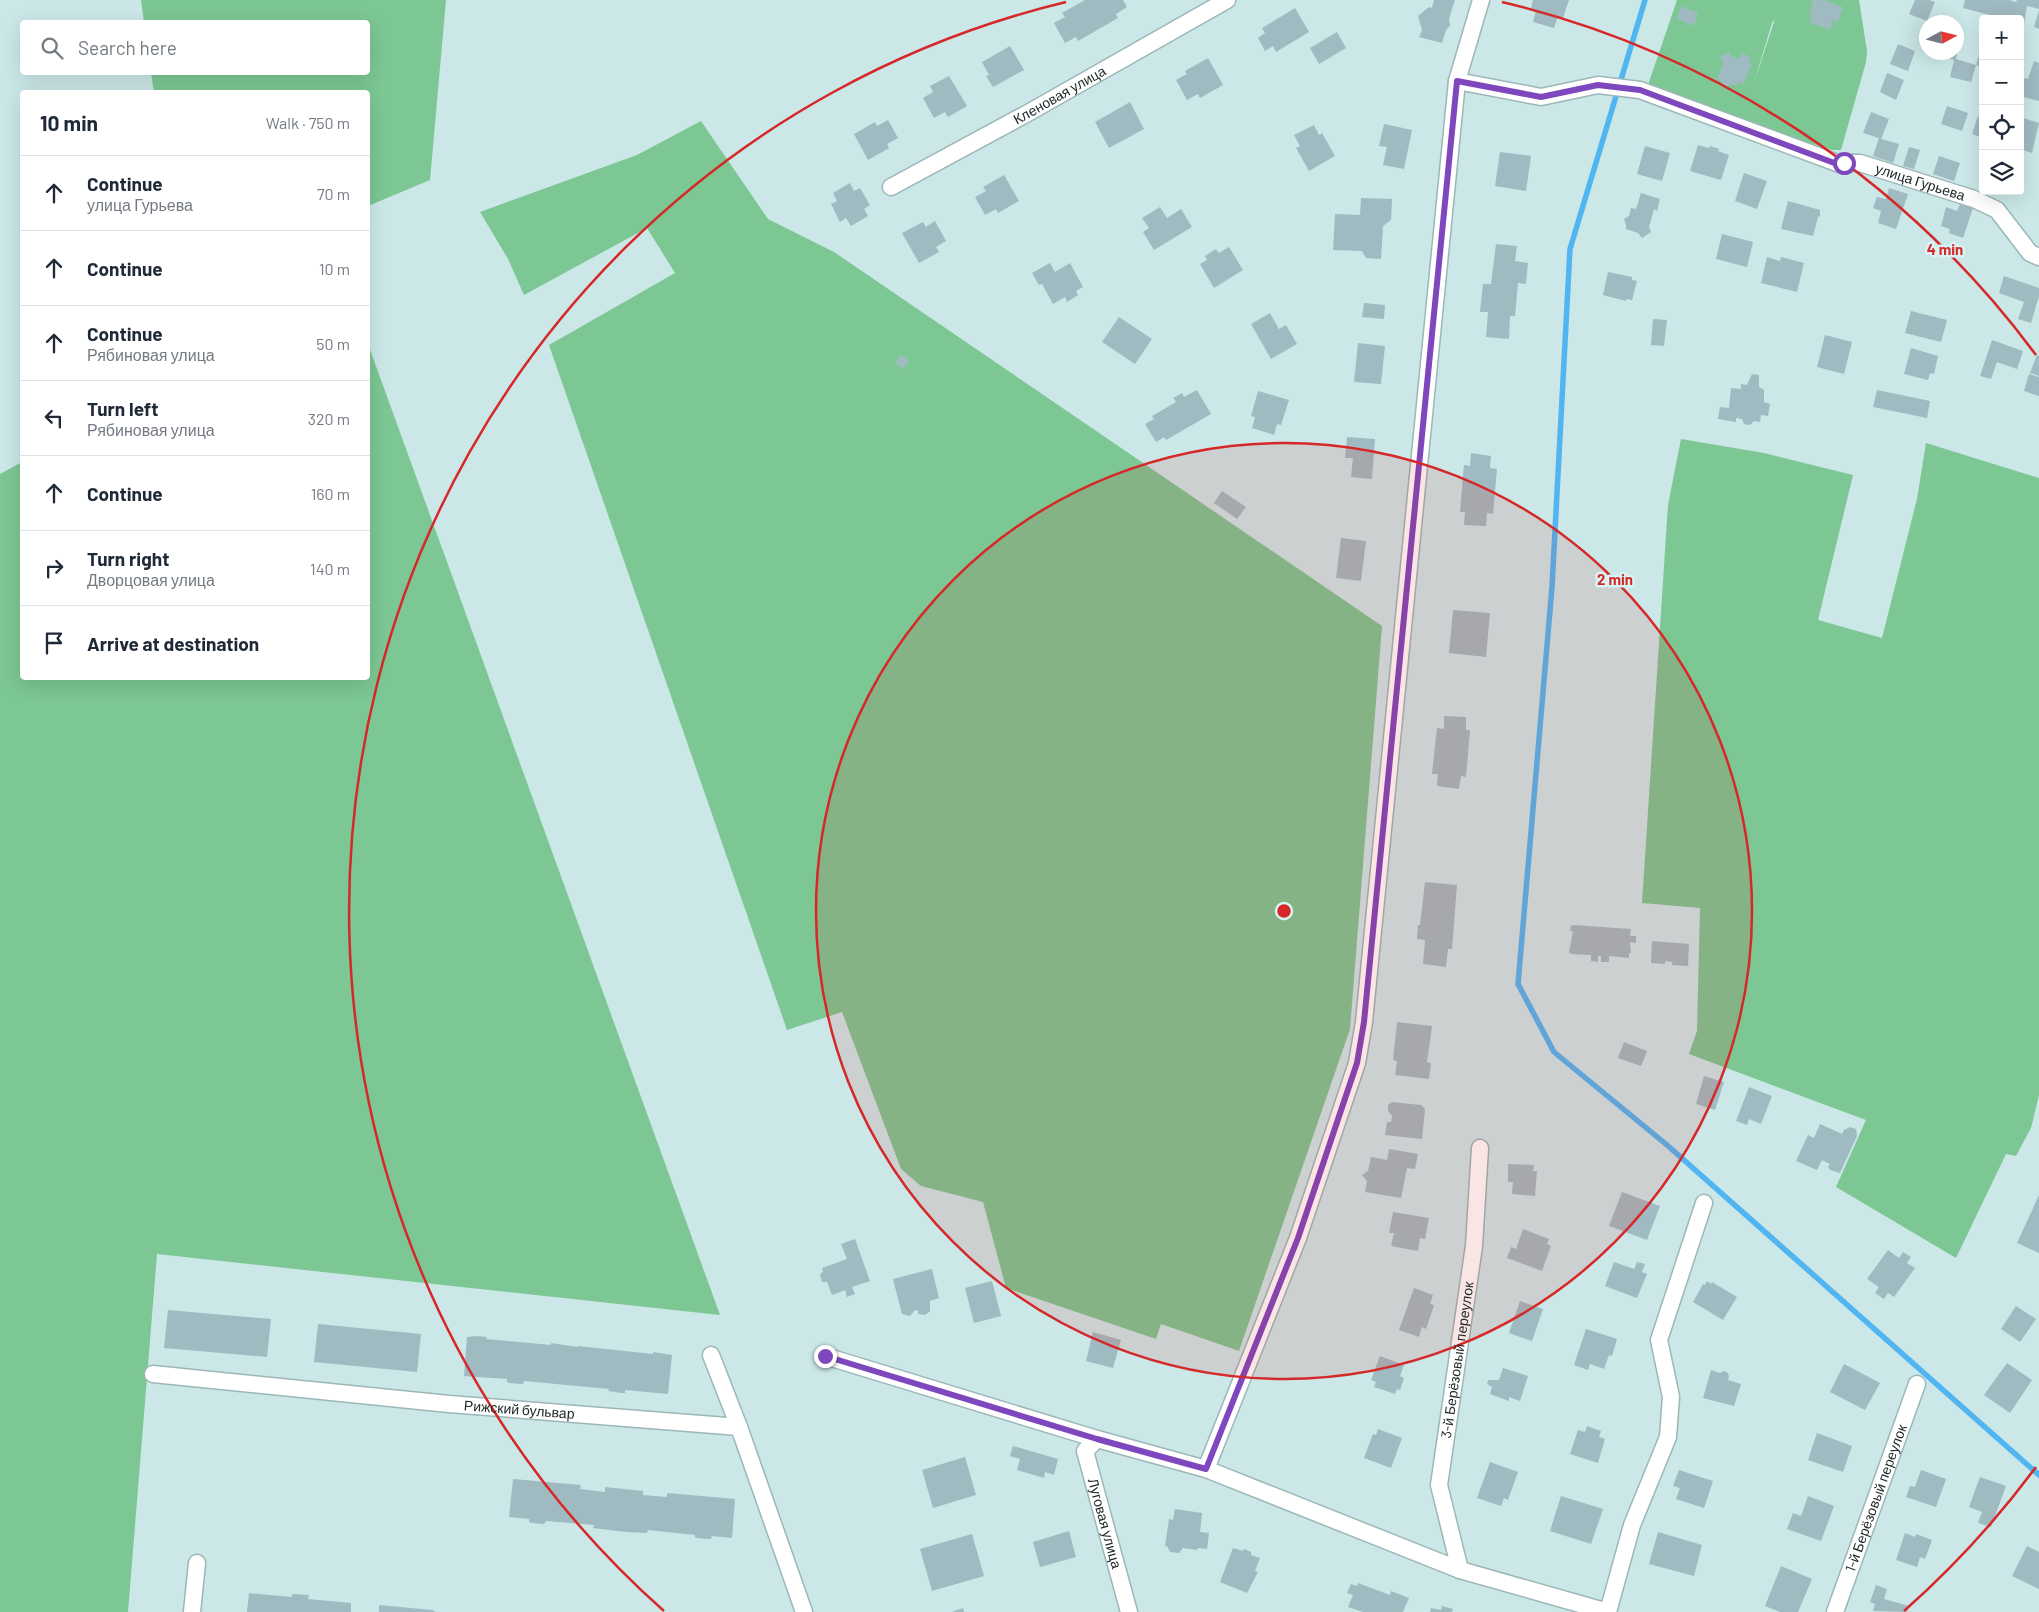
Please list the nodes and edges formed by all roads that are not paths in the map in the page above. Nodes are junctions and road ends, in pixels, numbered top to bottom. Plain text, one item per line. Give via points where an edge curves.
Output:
1 (1227, 0) edge
2 (1481, 0) edge
3 (1457, 81) junction
4 (892, 187) dead end
5 (2039, 257) edge
6 (1480, 1148) dead end
7 (1704, 1203) dead end
8 (711, 1356) dead end
9 (825, 1356) dead end
10 (154, 1374) dead end
11 (1917, 1384) dead end
12 (739, 1427) junction
13 (1097, 1439) junction
14 (1206, 1469) junction
15 (197, 1562) dead end
16 (1460, 1570) junction
17 (192, 1612) edge
18 (804, 1612) edge
19 (1129, 1612) edge
20 (1608, 1612) edge
21 (1836, 1612) edge

1 - 4 street, Кленовая улица
2 - 3 street
3 - 5 street, улица Гурьева via 1541,97 1598,85 1640,90 1837,164 1860,163 1974,199 1997,210 2030,253
3 - 14 street via 1364,1022 1357,1063 1298,1238
6 - 16 street, 3-й Берёзовый переулок via 1474,1246 1439,1484
7 - 20 street via 1659,1340 1671,1396 1668,1437 1632,1525
8 - 12 street
9 - 13 street
10 - 12 street, Рижский бульвар via 449,1404
11 - 21 street, 1-й Берёзовый переулок
12 - 18 street
13 - 14 street
13 - 19 street, Луговая улица via 1085,1451
14 - 16 street
15 - 17 street
16 - 20 street

